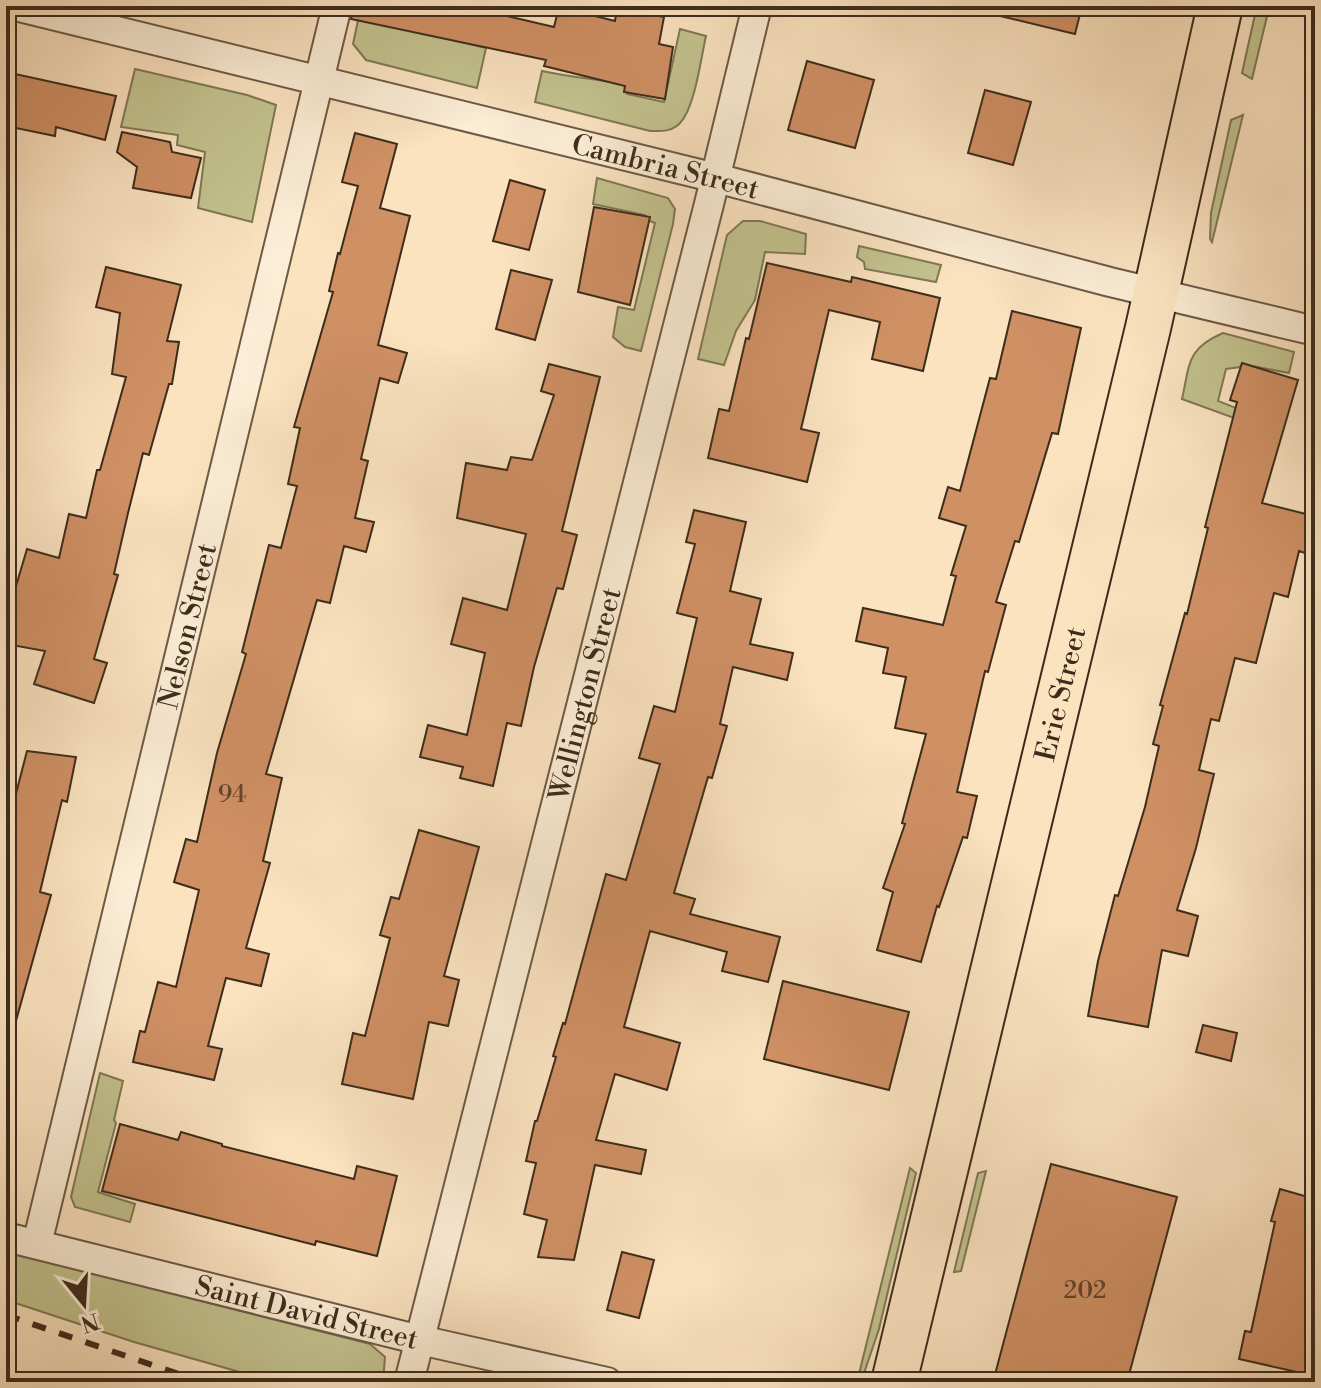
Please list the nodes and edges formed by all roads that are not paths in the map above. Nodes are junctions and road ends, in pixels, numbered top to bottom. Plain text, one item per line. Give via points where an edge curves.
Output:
1 (15, 6) edge
2 (337, 6) edge
3 (757, 6) edge
4 (1220, 6) edge
5 (319, 82) junction
6 (716, 178) junction
7 (1155, 291) junction
8 (1315, 331) edge
9 (6, 1237) edge
10 (37, 1244) junction
11 (420, 1340) junction
12 (409, 1382) edge
13 (607, 1382) edge
14 (894, 1382) edge

1 - 5 street, Cambria Street
2 - 5 street, Nelson Street
3 - 6 street, Wellington Street
4 - 7 main road, Erie Street
5 - 6 street, Cambria Street
5 - 10 street, Nelson Street
6 - 7 street, Cambria Street
6 - 11 street, Wellington Street
7 - 8 street, Cambria Street
7 - 14 main road, Erie Street
9 - 10 street, Saint David Street
10 - 11 street, Saint David Street
11 - 12 street, Wellington Street
11 - 13 street, Saint David Street

